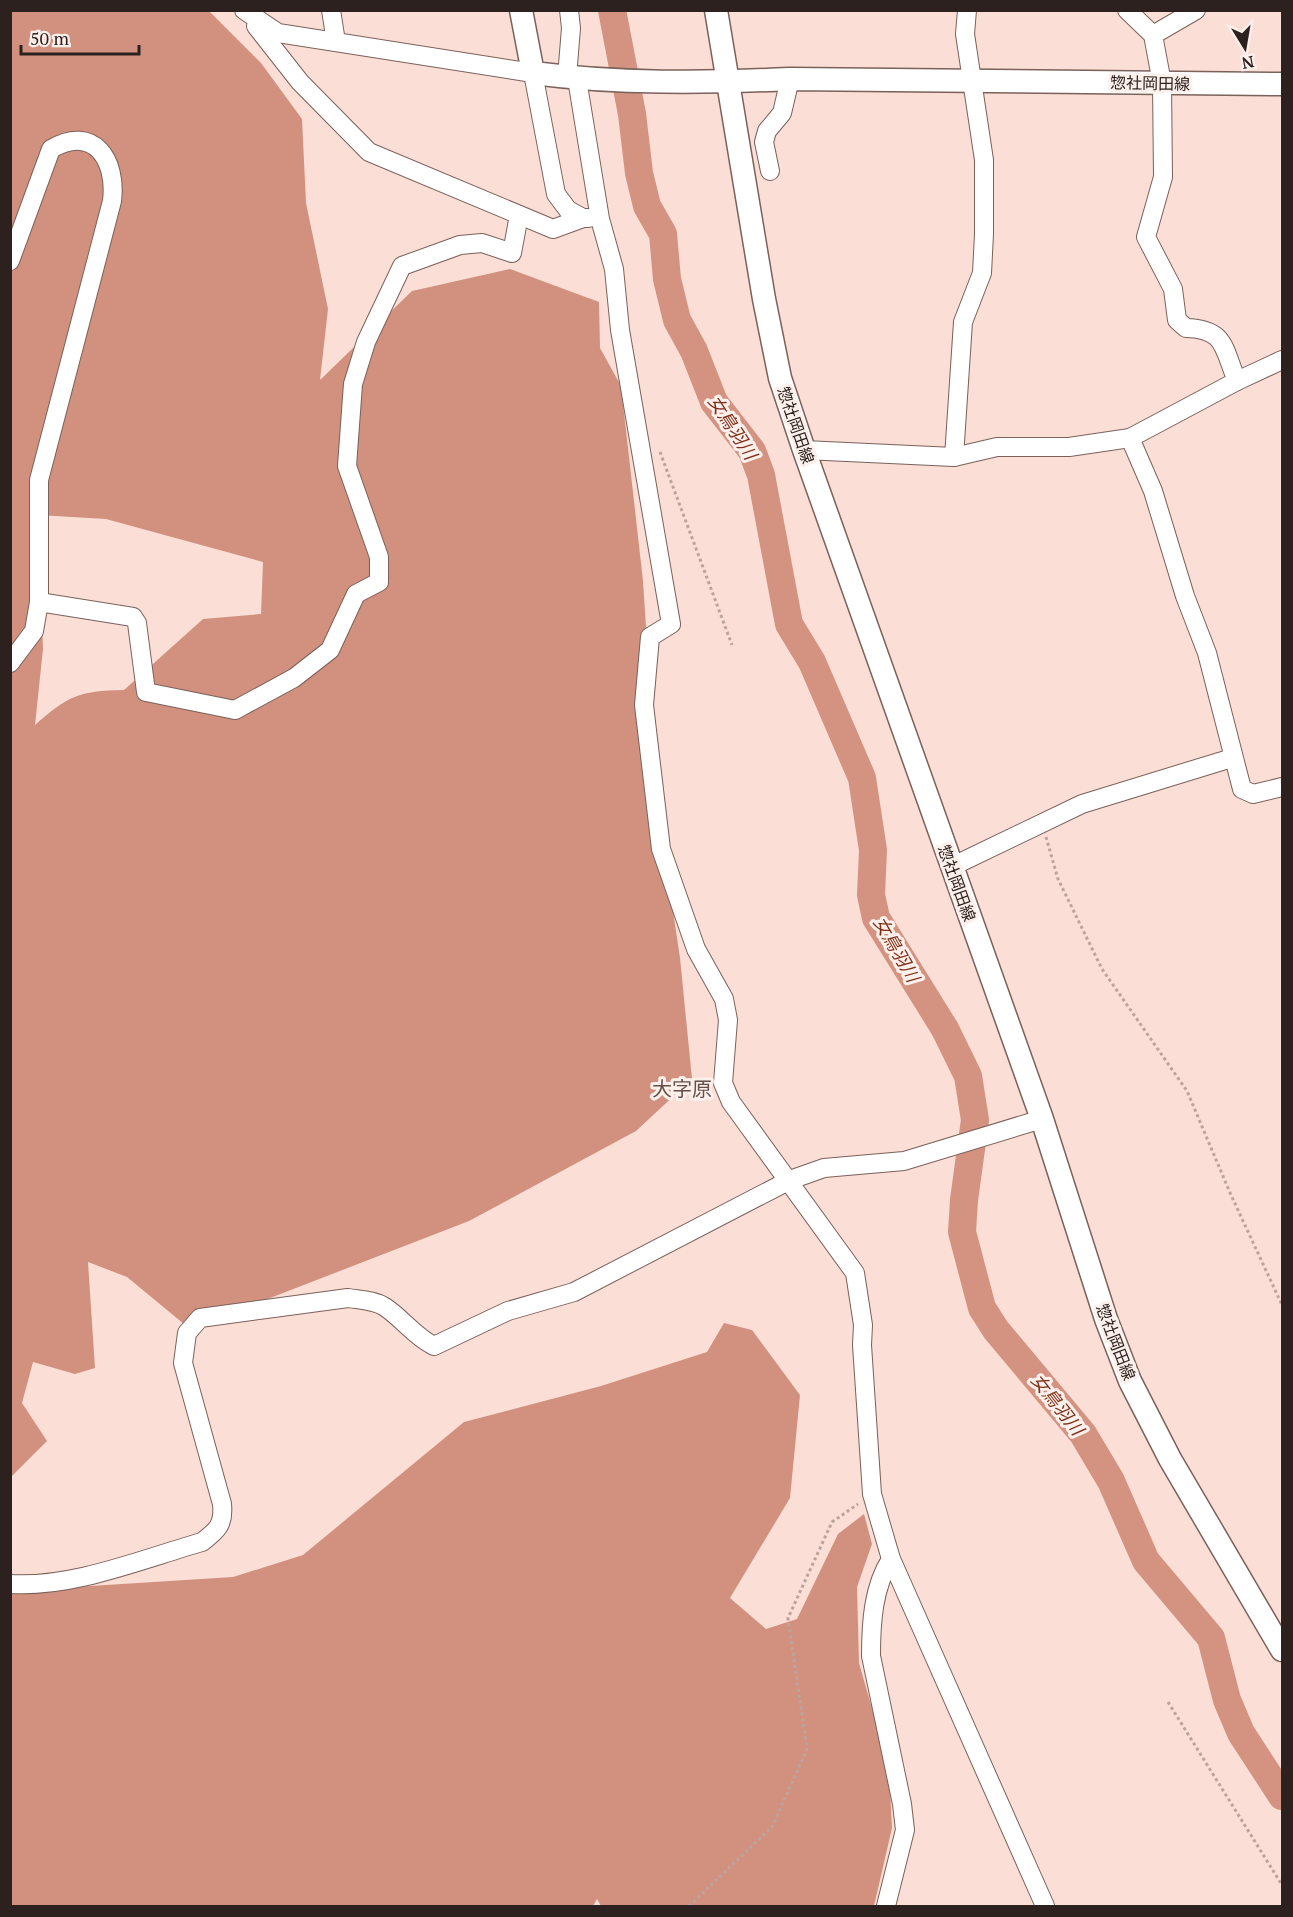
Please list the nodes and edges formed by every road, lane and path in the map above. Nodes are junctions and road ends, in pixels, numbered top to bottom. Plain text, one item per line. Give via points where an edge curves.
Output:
1 (331, 10) edge
2 (521, 10) edge
3 (569, 10) edge
4 (716, 10) edge
5 (967, 10) edge
6 (1128, 10) edge
7 (1196, 10) edge
8 (244, 11) edge
9 (1153, 35) junction
10 (336, 42) junction
11 (533, 73) junction
12 (576, 79) junction
13 (790, 79) junction
14 (729, 81) junction
15 (973, 81) junction
16 (1162, 83) junction
17 (1282, 84) edge
18 (770, 171) dead end
19 (519, 215) junction
20 (592, 219) junction
21 (10, 261) edge
22 (1282, 360) edge
23 (1237, 381) junction
24 (637, 434) junction
25 (1130, 438) junction
26 (804, 450) junction
27 (954, 457) junction
28 (39, 602) junction
29 (732, 645) dead end
30 (10, 663) edge
31 (1232, 758) junction
32 (1282, 787) edge
33 (1041, 823) junction
34 (951, 867) junction
35 (1035, 1122) junction
36 (790, 1180) junction
37 (1282, 1305) edge
38 (872, 1494) junction
39 (891, 1559) junction
40 (10, 1584) edge
41 (1282, 1650) edge
42 (1168, 1702) dead end
43 (1282, 1885) edge
44 (689, 1906) edge
45 (886, 1906) edge
46 (1045, 1906) edge

1 - 10 street
2 - 11 main road
3 - 12 street
4 - 14 main road, 惣社岡田線
5 - 15 street via 965,34
6 - 9 street
7 - 9 street
8 - 10 street via 278,33
8 - 19 street via 300,81 369,152
9 - 16 street
10 - 11 street
11 - 12 main road, 惣社岡田線
11 - 20 street via 556,194 568,210
12 - 14 main road, 惣社岡田線
12 - 20 street
13 - 14 main road, 惣社岡田線
13 - 15 main road, 惣社岡田線
13 - 18 street via 782,113 767,131 764,142
14 - 26 main road, 惣社岡田線 via 780,378
15 - 16 main road, 惣社岡田線
15 - 27 street via 984,160 984,234 982,273 963,322
16 - 17 main road, 惣社岡田線
16 - 23 street via 1163,177 1146,237 1173,289 1177,320 1186,328 1205,328 1218,335
19 - 20 street via 553,229
19 - 28 street via 512,253 482,243 460,245 402,266 366,342 353,384 347,466 379,558 379,582 356,594 330,651 294,678 235,710 146,692 133,617
20 - 24 street via 614,269
21 - 28 street via 51,149 79,139 93,143 110,167 113,191 39,480
22 - 23 street
23 - 25 street
24 - 29 path via 660,452
24 - 36 street via 671,624 650,637 644,705 661,849 696,949 724,999 728,1020 723,1083 731,1102
25 - 27 street via 1068,447 997,447
25 - 31 street via 1153,491 1185,596 1207,652
26 - 27 street
26 - 34 main road, 惣社岡田線
28 - 30 street via 34,631
31 - 32 street via 1242,789 1253,794
31 - 33 street via 1082,804
33 - 34 street
33 - 37 path via 1058,879 1102,969 1187,1091
34 - 35 main road, 惣社岡田線
35 - 36 street via 904,1161 824,1168
35 - 41 main road, 惣社岡田線 via 1130,1381 1170,1459
36 - 38 street via 855,1273 863,1324
36 - 40 street via 574,1292 508,1311 434,1346 384,1307 348,1298 200,1318 187,1333 183,1363 222,1504 223,1518 218,1530 202,1542 63,1582
38 - 39 street
38 - 44 path via 832,1522 788,1618 807,1749 772,1827
39 - 45 street via 880,1576 871,1636 871,1656 905,1830
39 - 46 street
42 - 43 path

